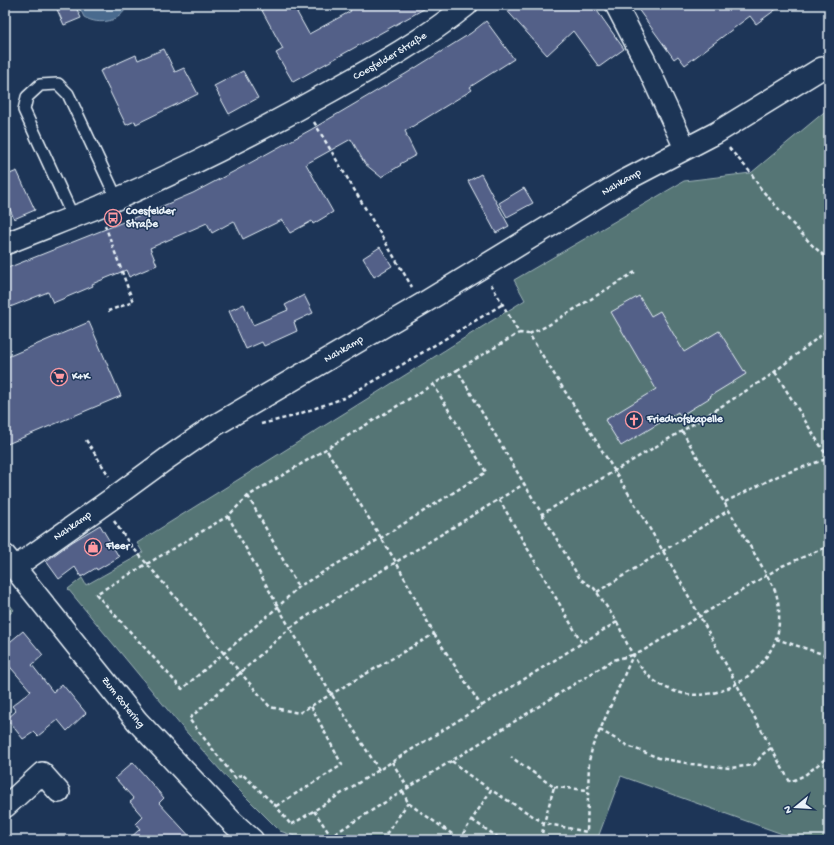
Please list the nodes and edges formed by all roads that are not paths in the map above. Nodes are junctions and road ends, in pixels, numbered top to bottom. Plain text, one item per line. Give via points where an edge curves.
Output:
1 (467, 5) edge
2 (616, 5) edge
3 (822, 68) dead end
4 (685, 148) junction
5 (108, 202) junction
6 (73, 217) junction
7 (5, 244) edge
8 (10, 562) edge
9 (59, 792) dead end
10 (5, 807) edge
11 (252, 840) edge

1 - 5 street, Coesfelder Straße via 416,42 305,106
2 - 4 street
3 - 4 street, Nahkamp via 716,133
4 - 8 street, Nahkamp via 622,182 422,304 214,426 103,506
5 - 6 street, Coesfelder Straße
5 - 6 lane via 68,94 58,84 40,85 27,97 24,110
6 - 7 street, Coesfelder Straße
8 - 11 street, Zum Rotering via 137,721
9 - 10 street via 42,773

